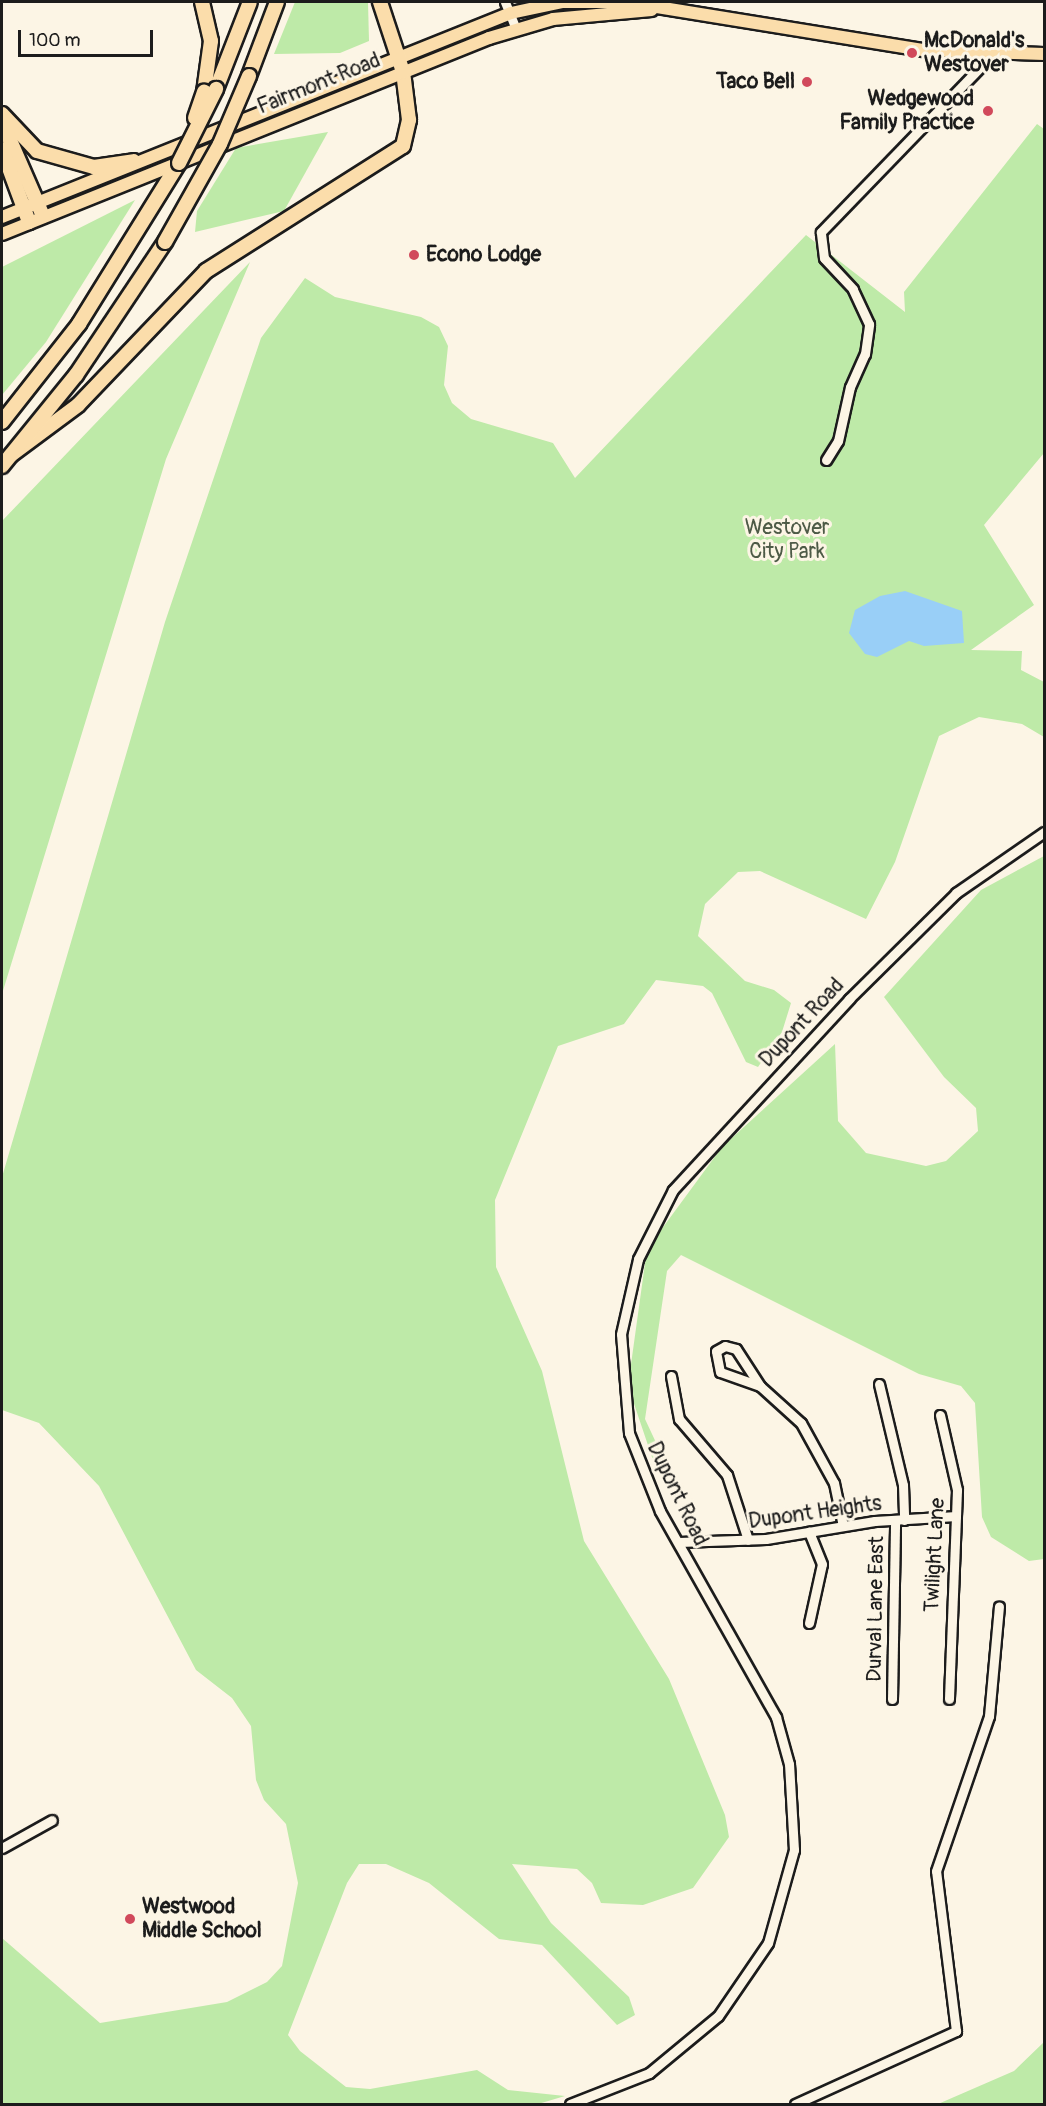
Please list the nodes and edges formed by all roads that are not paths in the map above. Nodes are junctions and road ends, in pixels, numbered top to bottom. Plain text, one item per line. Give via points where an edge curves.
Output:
1 (202, 2) edge
2 (250, 2) edge
3 (277, 2) edge
4 (380, 2) edge
5 (508, 7) edge
6 (662, 9) junction
7 (516, 29) junction
8 (993, 54) junction
9 (1044, 54) edge
10 (400, 65) junction
11 (210, 90) junction
12 (2, 114) edge
13 (2, 120) edge
14 (2, 149) edge
15 (134, 161) junction
16 (29, 204) junction
17 (42, 216) junction
18 (2, 217) edge
19 (29, 222) junction
20 (2, 234) edge
21 (2, 422) edge
22 (826, 460) dead end
23 (6, 461) edge
24 (1044, 832) edge
25 (671, 1376) dead end
26 (879, 1384) dead end
27 (760, 1386) junction
28 (940, 1415) dead end
29 (956, 1516) junction
30 (900, 1520) junction
31 (843, 1526) junction
32 (809, 1531) junction
33 (748, 1540) junction
34 (679, 1542) junction
35 (999, 1606) dead end
36 (809, 1623) dead end
37 (892, 1699) dead end
38 (949, 1699) dead end
39 (52, 1820) dead end
40 (2, 1848) edge
41 (584, 2103) edge
42 (570, 2104) edge
43 (795, 2104) edge

1 - 11 highway via 211,41
2 - 11 highway
3 - 23 highway, bridge via 220,144 165,242 76,375
4 - 10 highway
5 - 6 main road, Fairmont Road via 562,2
5 - 7 street
5 - 10 main road, Fairmont Road
6 - 7 main road, Fairmont Road via 553,19
6 - 8 main road, Fairmont Road via 924,50
7 - 10 main road, Fairmont Road
8 - 9 main road, Fairmont Road
8 - 22 street via 821,232 824,258 853,289 869,324 866,354 850,387 838,441
10 - 15 main road, Fairmont Road
10 - 17 main road, Fairmont Road
10 - 23 highway via 409,120 403,146 206,271 78,405
11 - 21 highway, bridge via 179,163 122,259
12 - 15 highway via 37,151 94,167
13 - 16 highway
14 - 16 highway
15 - 16 main road, Fairmont Road
16 - 17 highway
16 - 18 main road, Fairmont Road
16 - 19 highway
17 - 19 main road, Fairmont Road
19 - 20 main road, Fairmont Road
24 - 34 street, Dupont Road via 974,879 920,926 699,1159 657,1217 629,1284 621,1385 636,1460
25 - 33 street via 679,1419 727,1475
26 - 30 street, Durval Lane East via 903,1485
27 - 27 street via 736,1349 725,1346 716,1351 720,1372
27 - 31 street via 791,1410 815,1442 834,1483
28 - 29 street, Twilight Lane via 955,1467
29 - 30 street, Dupont Heights
29 - 38 street, Twilight Lane
30 - 31 street, Dupont Heights
30 - 37 street, Durval Lane East
31 - 32 street, Dupont Heights
32 - 33 street, Dupont Heights
32 - 36 street via 822,1564
33 - 34 street, Dupont Heights
34 - 41 street, Dupont Road via 759,1680 783,1738 795,1823 789,1880 768,1943 718,2016 649,2073
35 - 43 street via 989,1716 936,1871 956,2031
39 - 40 street
41 - 42 street, Dupont Road

